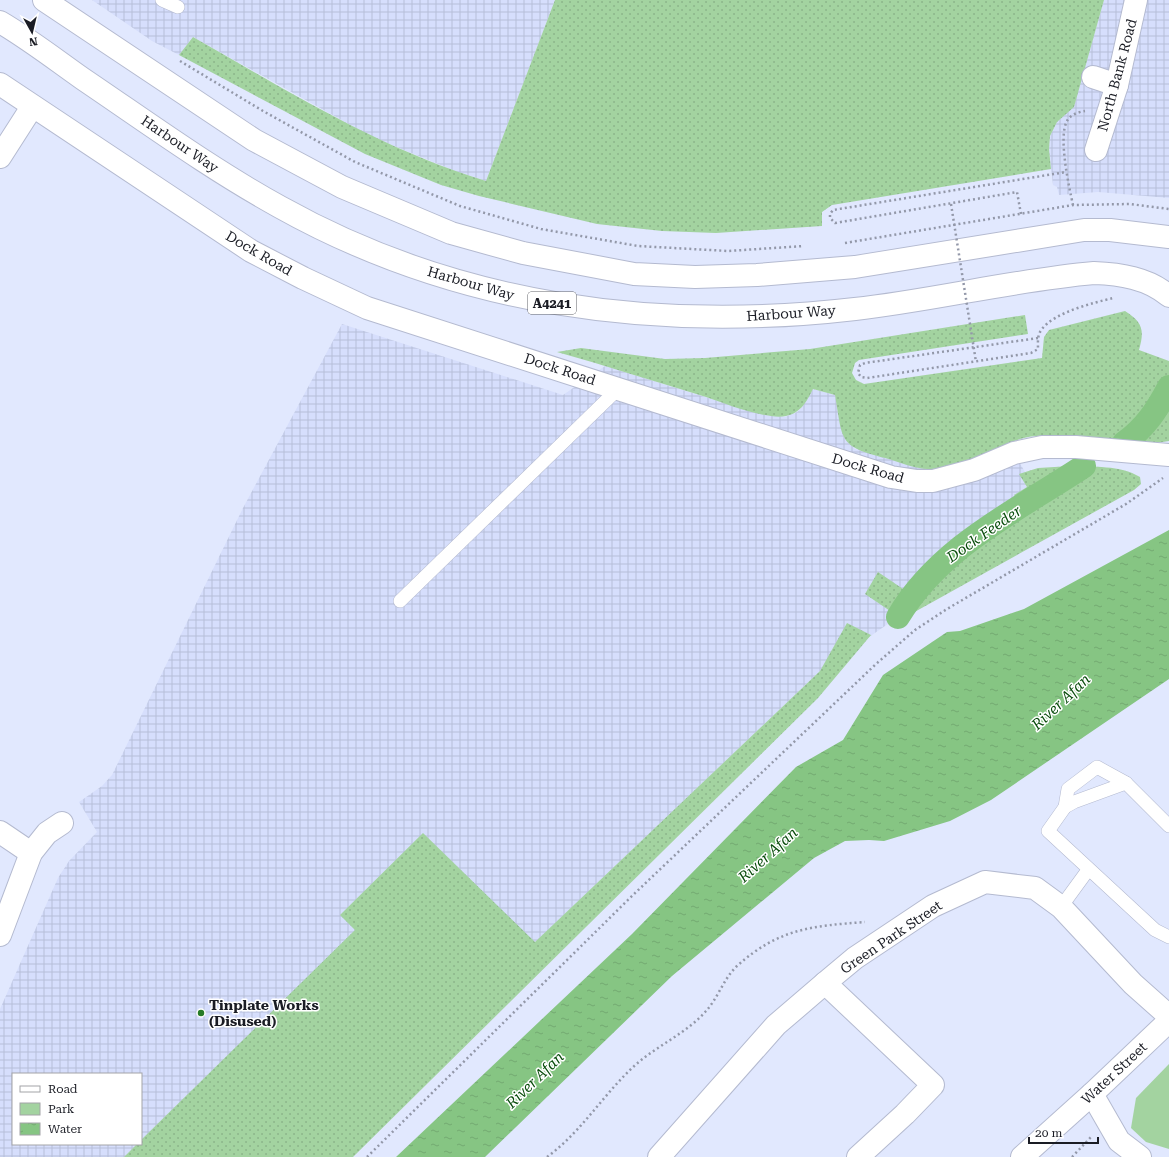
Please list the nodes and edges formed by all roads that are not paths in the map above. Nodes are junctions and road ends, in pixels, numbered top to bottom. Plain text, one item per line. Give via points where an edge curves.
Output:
1 (44, 0) edge
2 (162, 0) edge
3 (1136, 0) edge
4 (178, 7) dead end
5 (0, 22) edge
6 (1093, 77) dead end
7 (0, 84) edge
8 (1117, 85) junction
9 (32, 107) junction
10 (1096, 150) dead end
11 (0, 157) edge
12 (1169, 237) edge
13 (1169, 296) edge
14 (619, 388) junction
15 (1169, 464) edge
16 (400, 601) dead end
17 (1126, 783) junction
18 (1065, 807) junction
19 (62, 823) dead end
20 (1169, 826) edge
21 (0, 832) edge
22 (32, 853) junction
23 (1088, 870) junction
24 (1061, 907) junction
25 (0, 935) edge
26 (1168, 937) edge
27 (825, 983) junction
28 (1169, 1016) edge
29 (1169, 1020) edge
30 (1092, 1094) junction
31 (659, 1157) edge
32 (858, 1157) edge
33 (1023, 1157) edge
34 (1140, 1157) edge

1 - 12 street via 254,140 342,187 451,233 523,253 634,274 696,277 855,268 1084,230 1110,230
2 - 4 lane
3 - 8 street, North Bank Road
5 - 13 street, Harbour Way / A4241 via 200,159 281,208 398,261 504,294 561,305 640,315 714,318 855,309 1094,273 1118,274 1147,283
6 - 8 street
7 - 9 street, Dock Road
8 - 10 street, North Bank Road
9 - 11 street
9 - 14 street, Dock Road via 80,136 251,251 303,278 367,308
14 - 15 street, Dock Road via 891,477 917,481 952,477 1014,453 1042,447 1076,447
14 - 16 lane
17 - 18 lane
17 - 18 lane via 1097,767 1068,789
17 - 20 lane
18 - 23 lane via 1048,831
19 - 22 street via 47,833
21 - 22 street
22 - 25 street
23 - 24 lane
23 - 26 lane via 1155,930
24 - 27 street, Green Park Street via 1035,888 985,882 933,906 855,958
24 - 28 street, Green Park Street via 1133,984
27 - 31 street, Green Park Street via 776,1025
27 - 32 street via 933,1085
29 - 30 street, Water Street
30 - 33 street, Water Street
30 - 34 street via 1120,1141

